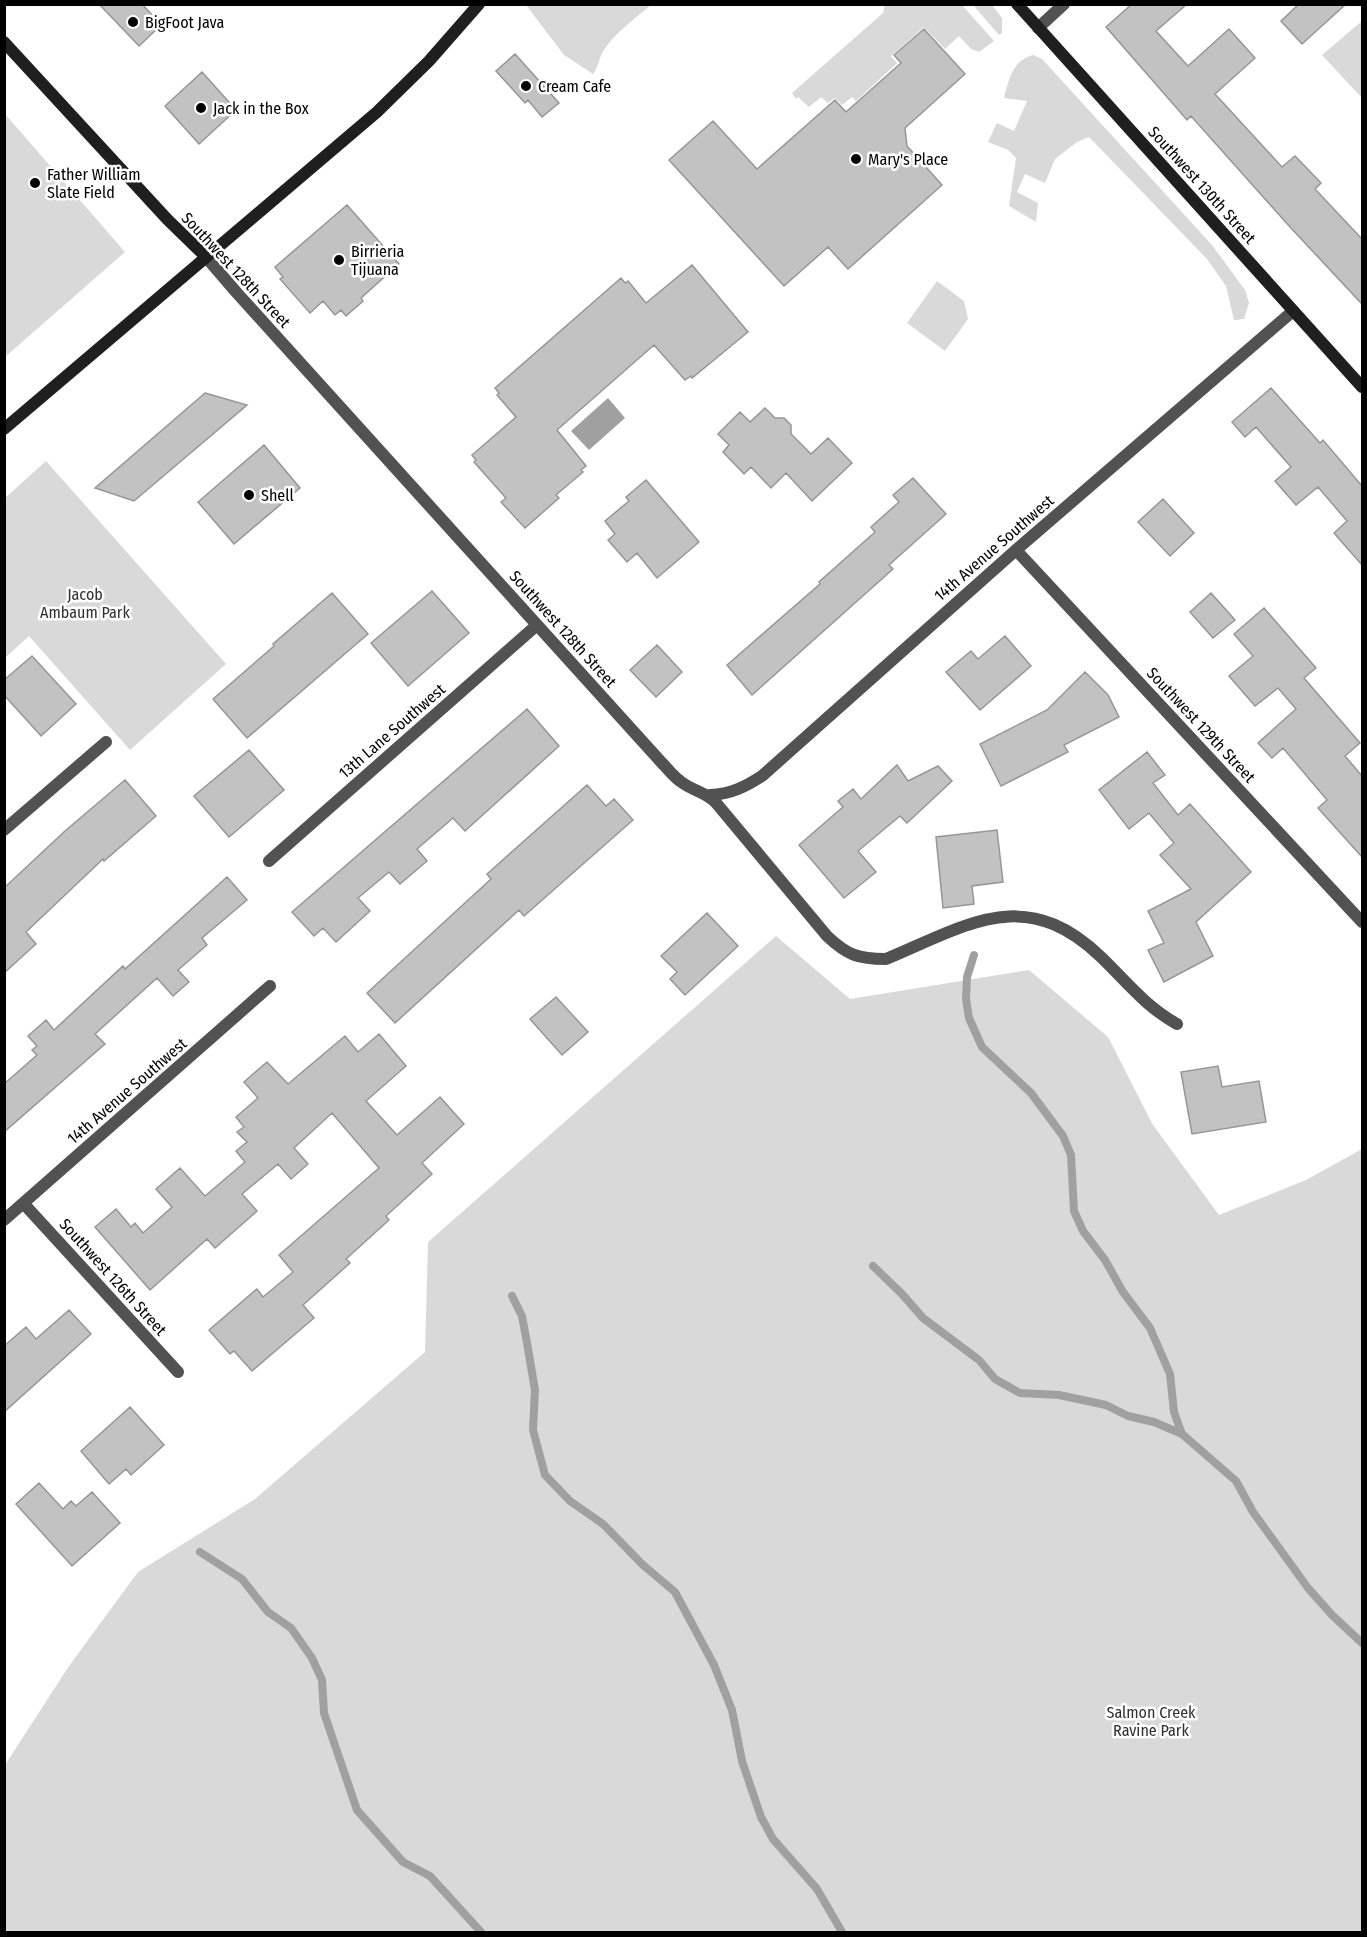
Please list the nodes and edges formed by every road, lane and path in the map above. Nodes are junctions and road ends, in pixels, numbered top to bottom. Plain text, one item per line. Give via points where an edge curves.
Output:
1 (478, 4) edge
2 (1017, 4) edge
3 (1064, 4) edge
4 (1038, 28) junction
5 (4, 42) edge
6 (206, 257) junction
7 (1293, 311) junction
8 (1362, 387) edge
9 (4, 429) edge
10 (1016, 550) junction
11 (537, 625) junction
12 (106, 742) dead end
13 (710, 795) junction
14 (4, 830) edge
15 (269, 861) dead end
16 (1362, 922) edge
17 (270, 986) dead end
18 (1177, 1024) dead end
19 (24, 1204) junction
20 (4, 1220) edge
21 (178, 1372) dead end

1 - 6 main road via 429,61 377,112
2 - 4 main road, Southwest 130th Street
3 - 4 street
4 - 7 main road, Southwest 130th Street
5 - 6 main road, Southwest 128th Street
6 - 9 main road
6 - 11 street, Southwest 128th Street
7 - 8 main road, Southwest 130th Street
7 - 10 street, 14th Avenue Southwest
10 - 13 street, 14th Avenue Southwest via 762,776 727,794
10 - 16 street, Southwest 129th Street
11 - 13 street, Southwest 128th Street via 680,781
11 - 15 street, 13th Lane Southwest
12 - 14 street
13 - 18 street, Southwest 128th Street via 842,950 870,959 886,959 980,921 1018,916 1038,918 1064,928 1084,942 1142,1001
17 - 19 street, 14th Avenue Southwest
19 - 20 street, 14th Avenue Southwest
19 - 21 street, Southwest 126th Street

